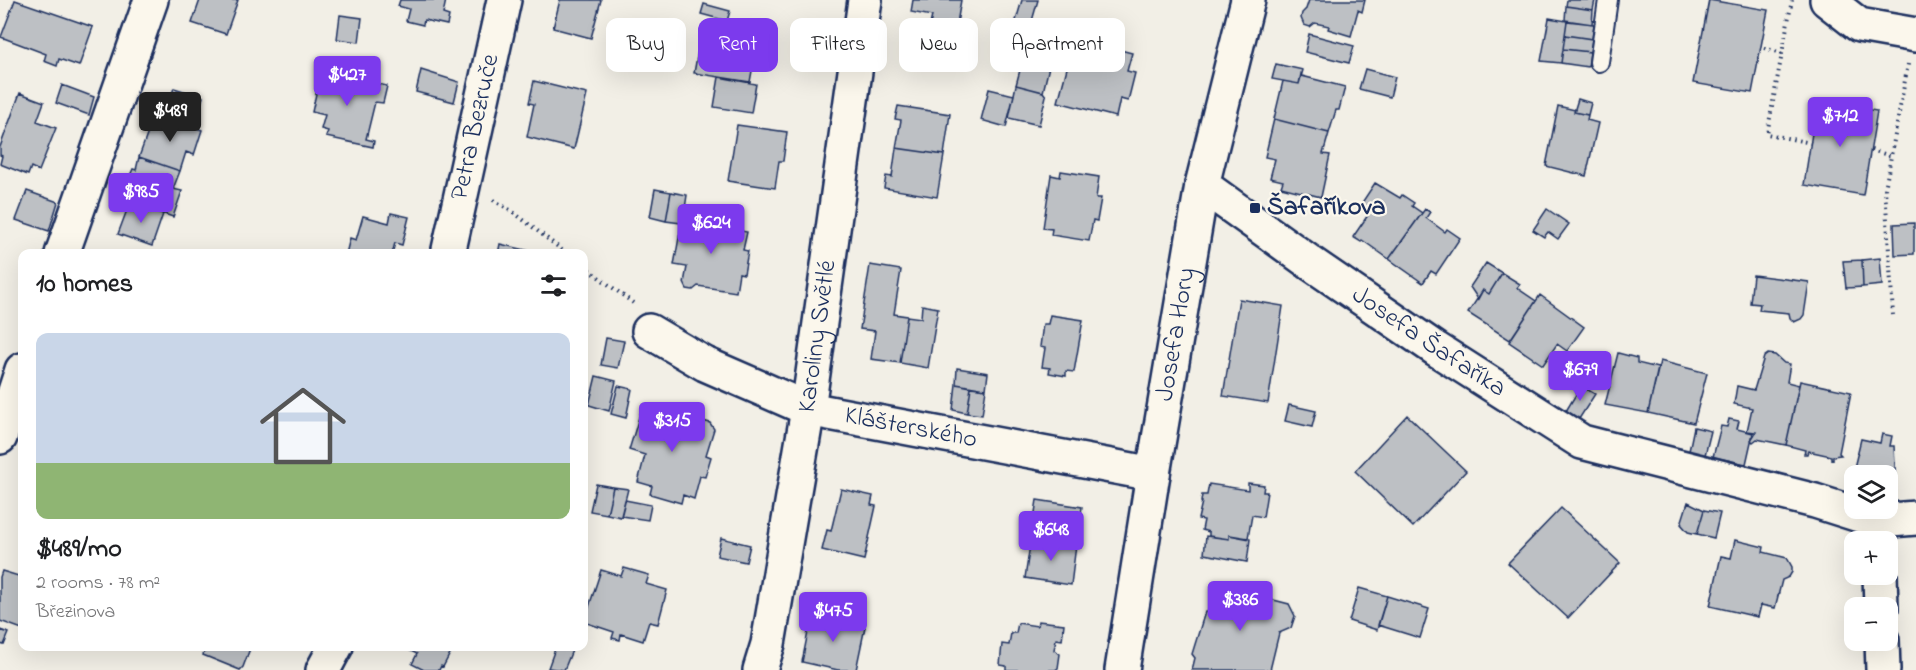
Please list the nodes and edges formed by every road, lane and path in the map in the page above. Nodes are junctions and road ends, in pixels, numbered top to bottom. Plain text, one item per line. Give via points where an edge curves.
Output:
1 (151, 0) edge
2 (504, 0) edge
3 (865, 0) edge
4 (1248, 0) edge
5 (1608, 0) edge
6 (1792, 0) edge
7 (1827, 0) edge
8 (1915, 35) edge
9 (1764, 48) dead end
10 (1782, 53) junction
11 (1599, 62) dead end
12 (1811, 143) dead end
13 (1871, 150) dead end
14 (1891, 156) junction
15 (464, 182) junction
16 (1202, 185) junction
17 (64, 249) edge
18 (449, 249) edge
19 (560, 249) edge
20 (588, 269) edge
21 (1893, 315) dead end
22 (649, 331) joint
23 (18, 382) edge
24 (808, 409) junction
25 (0, 437) edge
26 (1153, 474) junction
27 (1916, 518) edge
28 (1878, 531) edge
29 (333, 651) edge
30 (1882, 651) edge
31 (323, 670) edge
32 (760, 670) edge
33 (1122, 670) edge
34 (1883, 670) edge

1 - 17 street
2 - 15 street, Petra Bezruče
3 - 24 street, Karoliny Světlé
4 - 16 street, Josefa Hory
5 - 11 lane
6 - 10 path
7 - 8 street via 1859,26
8 - 14 path
9 - 10 path
10 - 12 path via 1767,134
13 - 14 path
14 - 21 path via 1885,189
15 - 18 street, Petra Bezruče
15 - 19 path
16 - 26 street, Josefa Hory
16 - 28 street, Josefa Šafaříka via 1436,349 1582,442 1815,501
20 - 22 path via 634,304
22 - 24 street, Klášterského via 705,364
23 - 25 street
24 - 26 street, Klášterského
24 - 32 street, Karoliny Světlé via 768,644
26 - 33 street, Josefa Hory
27 - 28 street, Josefa Šafaříka
29 - 31 street
30 - 34 street

